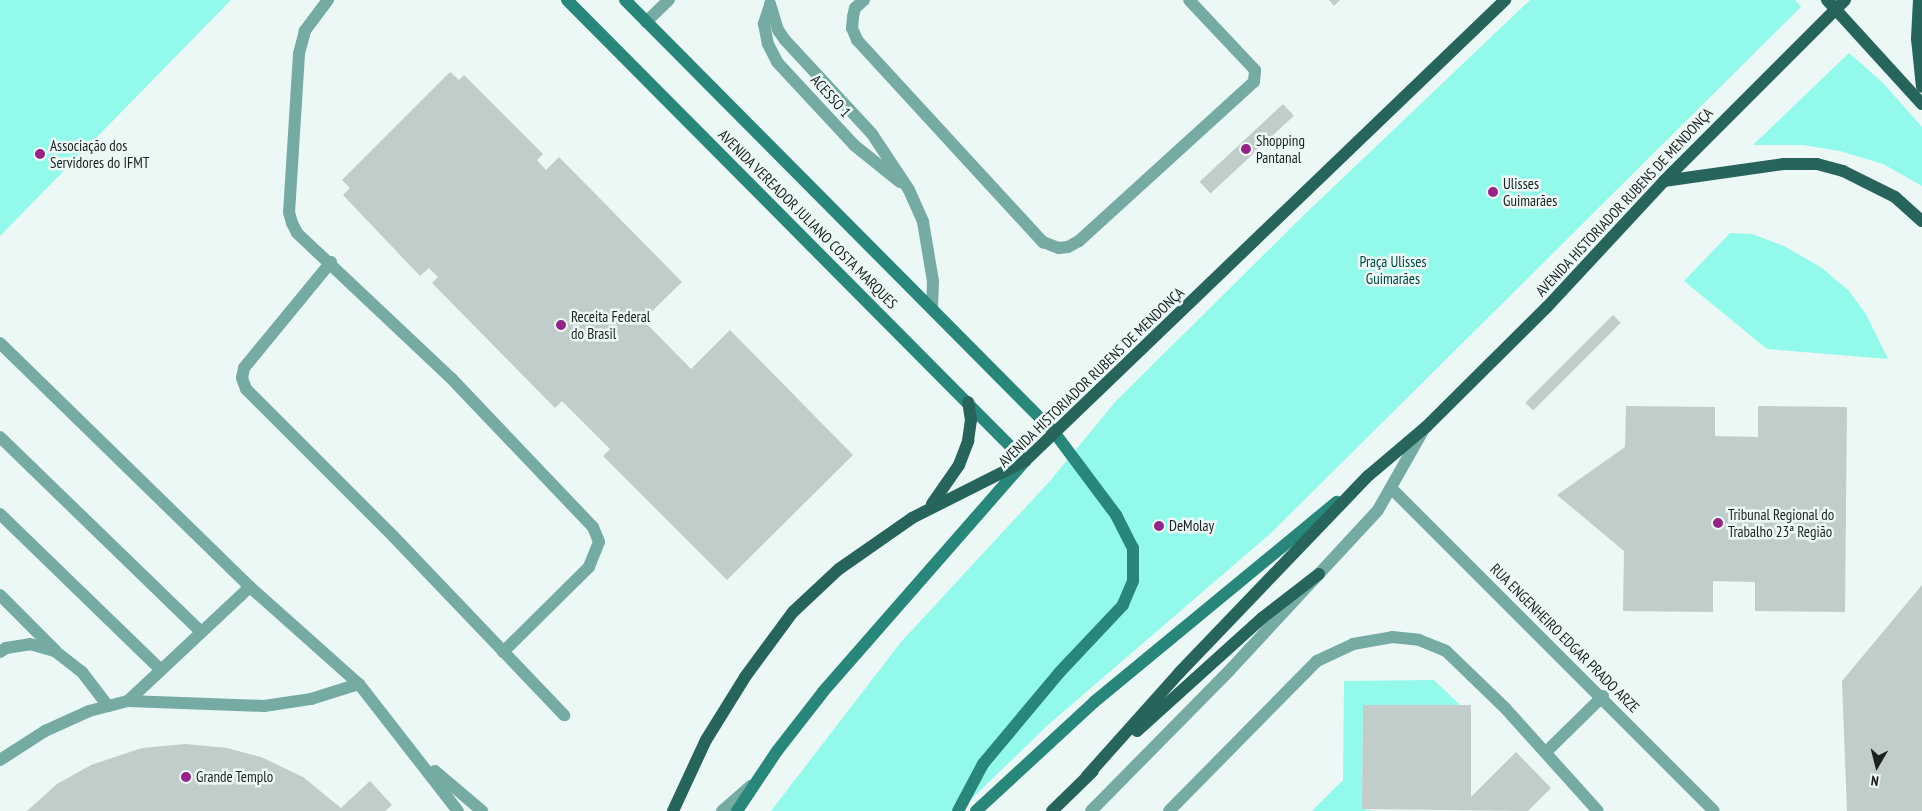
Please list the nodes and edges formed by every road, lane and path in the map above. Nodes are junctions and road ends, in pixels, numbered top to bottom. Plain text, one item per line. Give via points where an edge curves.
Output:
1 (328, 0) edge
2 (567, 0) edge
3 (625, 0) edge
4 (669, 0) edge
5 (864, 0) edge
6 (1189, 0) edge
7 (1506, 0) edge
8 (1827, 0) edge
9 (1845, 0) edge
10 (1918, 0) edge
11 (771, 2) edge
12 (1836, 10) junction
13 (646, 22) junction
14 (1922, 86) edge
15 (1922, 104) edge
16 (1664, 181) junction
17 (909, 190) junction
18 (1922, 221) edge
19 (331, 262) junction
20 (932, 307) junction
21 (0, 344) edge
22 (968, 402) junction
23 (1426, 426) junction
24 (1054, 432) junction
25 (0, 437) edge
26 (1025, 461) junction
27 (1368, 476) junction
28 (1392, 489) junction
29 (925, 511) junction
30 (0, 514) edge
31 (1319, 574) junction
32 (250, 586) junction
33 (0, 595) edge
34 (201, 632) junction
35 (56, 651) junction
36 (0, 652) edge
37 (503, 652) junction
38 (161, 670) junction
39 (359, 684) junction
40 (1603, 696) junction
41 (128, 701) junction
42 (108, 706) junction
43 (564, 715) dead end
44 (1546, 752) junction
45 (418, 756) junction
46 (0, 759) edge
47 (1088, 776) junction
48 (757, 781) junction
49 (458, 811) edge
50 (482, 811) edge
51 (673, 811) edge
52 (722, 811) edge
53 (737, 811) edge
54 (958, 811) edge
55 (976, 811) edge
56 (1052, 811) edge
57 (1091, 811) edge
58 (1169, 811) edge
59 (1598, 811) edge
60 (1714, 811) edge

1 - 19 street via 305,31 299,54 290,212 298,232
2 - 22 main road, AVENIDA VEREADOR JULIANO COSTA MARQUES
3 - 13 main road, AVENIDA VEREADOR JULIANO COSTA MARQUES
4 - 13 street
5 - 6 street via 855,8 852,17 857,40 1043,242 1059,248 1079,241 1254,82 1255,70
7 - 24 main road, AVENIDA HISTORIADOR RUBENS DE MENDONÇA
8 - 12 main road
9 - 12 main road, AVENIDA HISTORIADOR RUBENS DE MENDONÇA
10 - 14 main road via 1917,39
11 - 17 street, ACESSO 1 via 778,30 785,40 872,134
11 - 17 street, ACESSO 1 via 764,24 768,44 777,62 854,145
12 - 15 main road
12 - 16 main road, AVENIDA HISTORIADOR RUBENS DE MENDONÇA
13 - 20 main road, AVENIDA VEREADOR JULIANO COSTA MARQUES
16 - 18 main road via 1784,164 1817,164 1843,171 1895,197
16 - 23 main road, AVENIDA HISTORIADOR RUBENS DE MENDONÇA via 1547,307
17 - 20 street, ACESSO 1 via 923,222 933,281
19 - 37 street via 244,368 242,378 246,389
19 - 37 street via 451,378 593,526 599,542 598,552 589,567
20 - 24 main road, AVENIDA VEREADOR JULIANO COSTA MARQUES
21 - 32 street
22 - 26 main road, AVENIDA VEREADOR JULIANO COSTA MARQUES
22 - 29 main road via 971,420 959,465 943,493
23 - 27 main road, AVENIDA HISTORIADOR RUBENS DE MENDONÇA
23 - 28 street, AVENIDA HISTORIADOR RUBENS DE MENDONÇA
24 - 26 main road, AVENIDA HISTORIADOR RUBENS DE MENDONÇA
24 - 54 main road, AVENIDA VEREADOR JULIANO COSTA MARQUES via 1126,531 1133,548 1133,581 1123,606 1108,625 1059,673 983,764
25 - 34 street
26 - 29 main road
26 - 48 main road, AVENIDA HISTORIADOR RUBENS DE MENDONÇA via 823,692
27 - 47 main road via 1179,673
27 - 55 main road, AVENIDA HISTORIADOR RUBENS DE MENDONÇA via 1094,702
28 - 31 street, AVENIDA HISTORIADOR RUBENS DE MENDONÇA via 1378,510
28 - 40 street, RUA ENGENHEIRO EDGAR PRADO ARZE
29 - 51 main road via 839,568 793,612 745,677 706,740
30 - 38 street
31 - 47 main road via 1262,618
31 - 57 street, AVENIDA HISTORIADOR RUBENS DE MENDONÇA
32 - 34 street
32 - 39 street
33 - 35 street
34 - 38 street
35 - 36 street via 30,644
35 - 42 street via 82,672
37 - 43 street
38 - 41 street
39 - 41 street via 311,698 264,706
39 - 45 street
40 - 44 street
40 - 60 street, RUA ENGENHEIRO EDGAR PRADO ARZE
41 - 42 street
42 - 46 street via 45,731
44 - 58 street via 1446,651 1420,640 1392,637 1352,644 1317,661
44 - 59 street
45 - 49 street
45 - 50 street
47 - 56 main road
48 - 52 street
48 - 53 main road, AVENIDA HISTORIADOR RUBENS DE MENDONÇA

